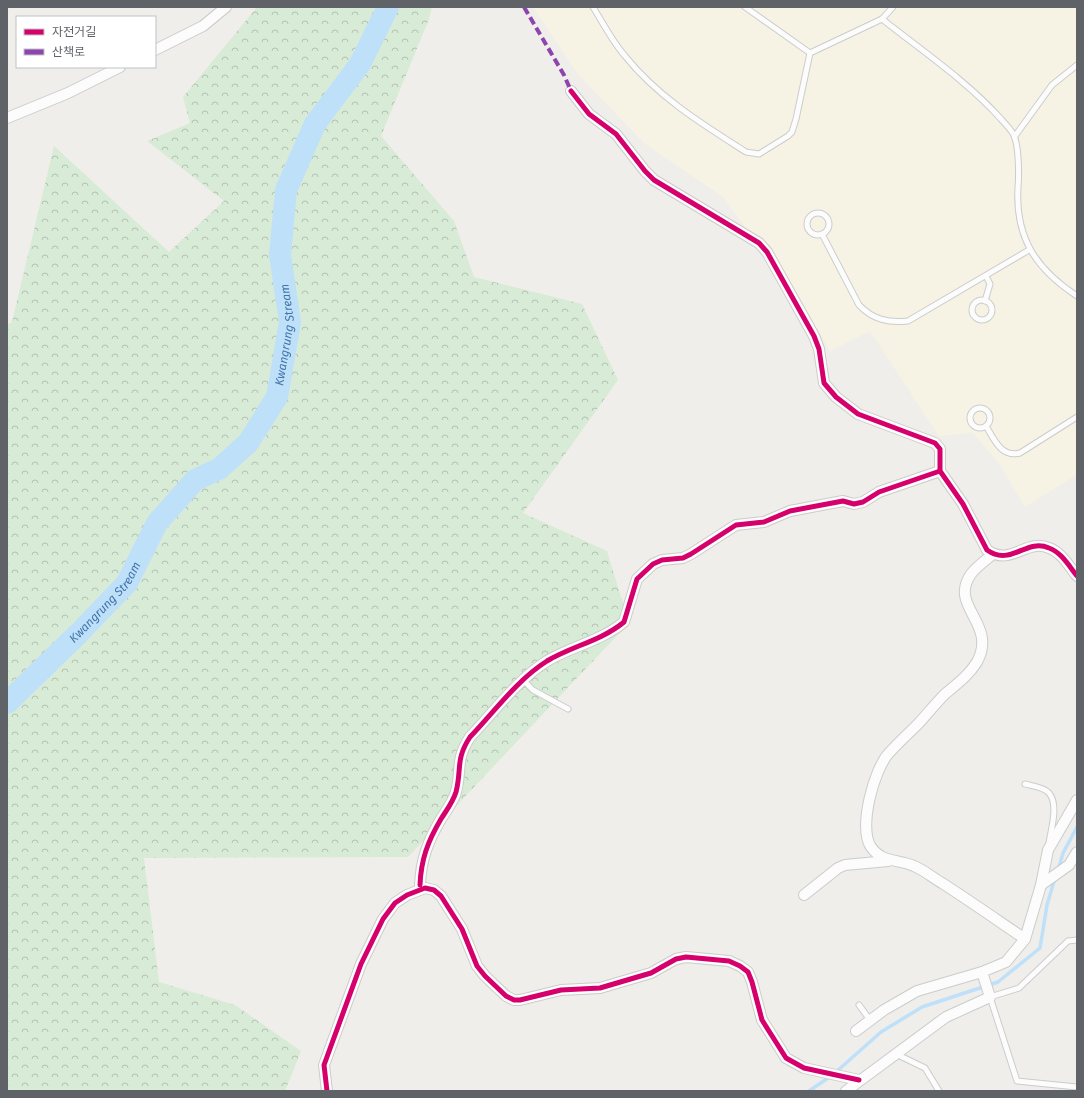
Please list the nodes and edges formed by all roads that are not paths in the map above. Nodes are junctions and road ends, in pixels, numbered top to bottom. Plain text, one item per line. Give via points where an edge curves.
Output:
1 (226, 7) edge
2 (593, 7) edge
3 (745, 7) edge
4 (893, 7) edge
5 (882, 19) junction
6 (156, 50) edge
7 (810, 53) junction
8 (1077, 65) edge
9 (118, 68) edge
10 (571, 91) dead end
11 (7, 118) edge
12 (1015, 136) junction
13 (822, 234) junction
14 (1029, 250) junction
15 (986, 276) junction
16 (1077, 296) edge
17 (985, 301) dead end
18 (1077, 417) edge
19 (986, 426) junction
20 (940, 471) junction
21 (993, 554) junction
22 (1077, 576) edge
23 (523, 680) junction
24 (568, 708) dead end
25 (1025, 784) dead end
26 (1077, 800) edge
27 (1048, 850) junction
28 (1077, 852) edge
29 (888, 861) junction
30 (420, 885) dead end
31 (1041, 885) junction
32 (804, 895) dead end
33 (1024, 940) junction
34 (1077, 940) edge
35 (982, 972) junction
36 (990, 997) junction
37 (859, 1005) dead end
38 (870, 1020) junction
39 (856, 1031) dead end
40 (895, 1054) junction
41 (859, 1080) junction
42 (1077, 1087) edge
43 (327, 1091) edge
44 (846, 1091) edge
45 (939, 1091) edge

1 - 6 street via 203,26
2 - 7 lane via 619,48 649,82 692,118 752,154 765,151 792,132
3 - 7 lane
4 - 5 lane
5 - 7 lane
5 - 12 lane via 988,105
8 - 12 lane via 1052,85
9 - 11 street via 68,93
10 - 20 street via 589,114 616,134 654,180 759,243 767,252 814,336 819,349 824,383 836,397 858,414 935,443 940,450
12 - 14 lane via 1019,176 1018,214
13 - 13 lane via 827,229 828,219 820,213 814,214 808,222 809,229 815,234
13 - 15 lane via 859,305 867,314 879,319 893,322 908,320
14 - 15 lane
14 - 16 lane via 1064,288
15 - 17 lane via 990,284
18 - 19 lane via 1013,455 1000,449
19 - 19 lane via 991,418 989,412 983,407 976,408 970,416 971,423 976,427
20 - 21 street via 963,504 983,545
20 - 23 street via 885,489 863,502 854,504 843,501 790,510 764,522 736,525 683,558 662,560 653,564 637,579 624,622 604,635 548,660
21 - 22 street via 1009,556 1033,547 1048,547 1063,558
21 - 29 street via 971,574 965,595 965,602 981,630 983,639 977,661 964,678 945,694 888,754 878,772 867,812 867,840 878,855
23 - 24 lane via 533,690
23 - 30 street via 470,737 463,748 458,765 456,793 424,851
25 - 27 lane via 1043,789 1049,793 1052,800 1054,813
26 - 27 street
27 - 31 street
28 - 31 street via 1069,865
29 - 32 street via 845,865
29 - 33 street via 914,866 986,911
31 - 33 street
33 - 35 street via 1006,962
34 - 36 lane via 1068,941 1019,988
35 - 36 street
35 - 38 street via 917,991
36 - 40 street via 946,1017
36 - 42 lane via 1017,1081
37 - 38 lane
38 - 39 street
40 - 41 street
40 - 45 lane via 925,1068
41 - 43 street via 804,1068 786,1058 762,1020 748,972 729,961 686,956 650,973 600,988 561,990 514,1000 485,976 462,928 441,896 434,890 425,888 395,903 383,920 361,964 324,1064
41 - 44 street

